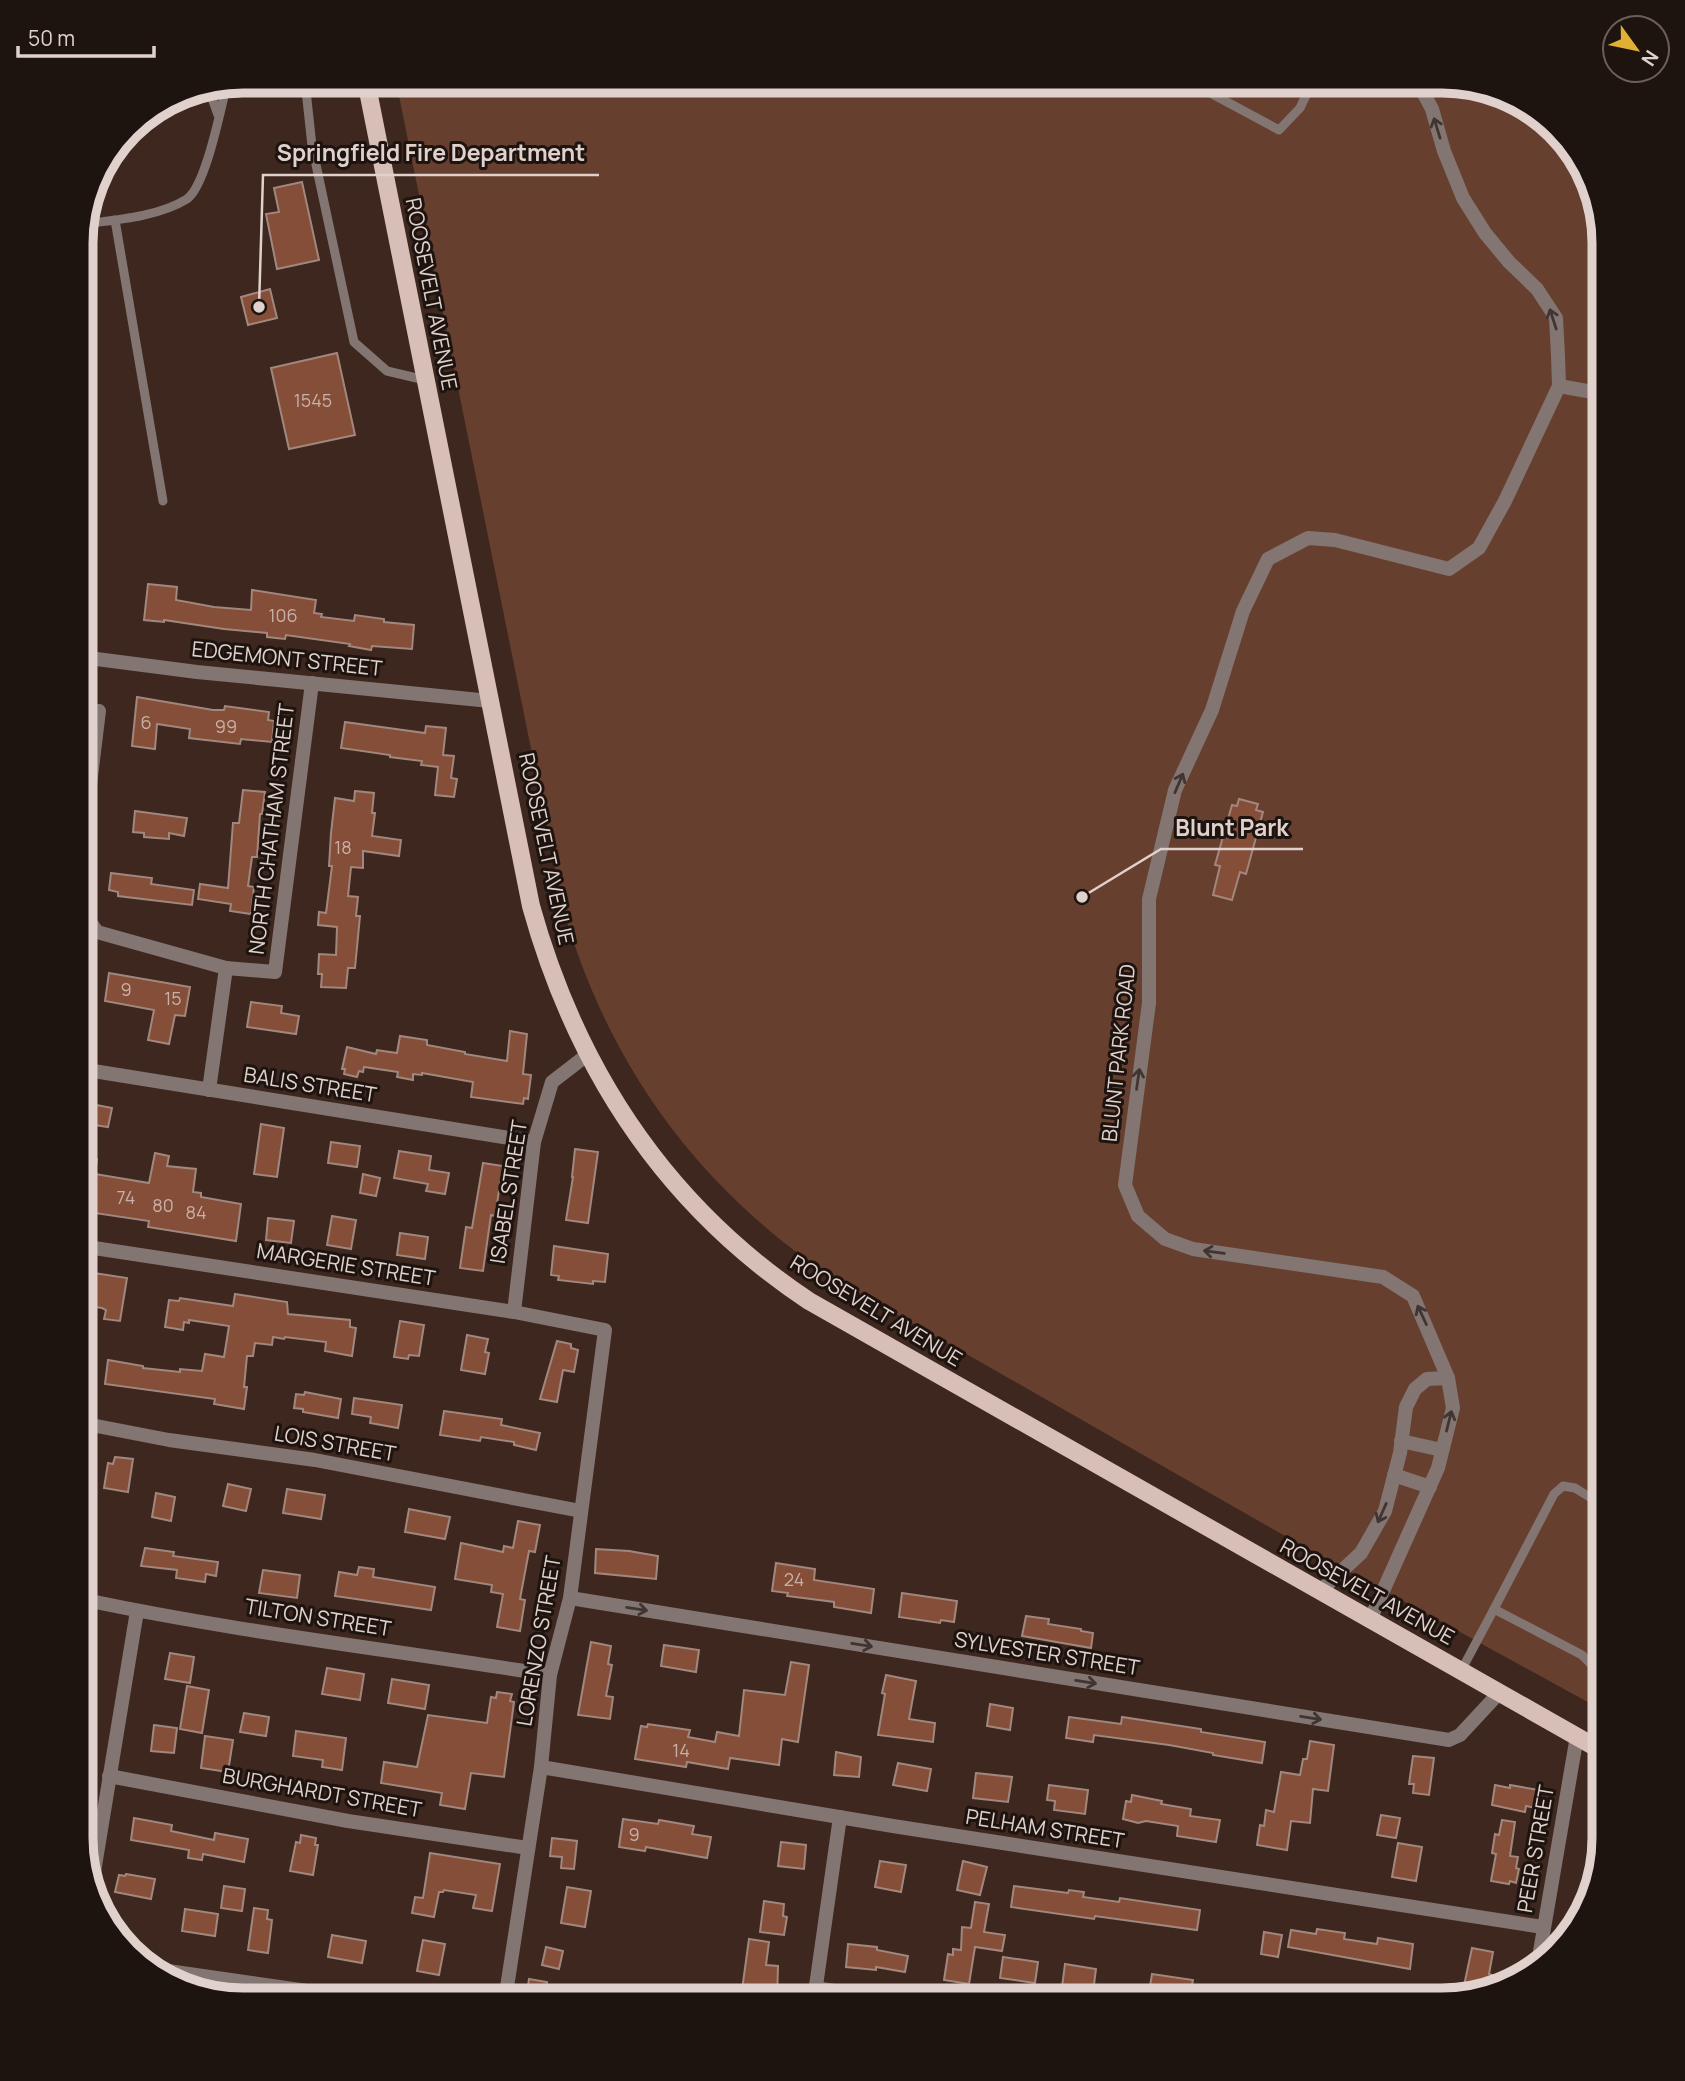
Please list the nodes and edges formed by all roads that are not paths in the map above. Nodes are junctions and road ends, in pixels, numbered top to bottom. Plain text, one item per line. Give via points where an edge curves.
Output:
1 (306, 93) edge
2 (369, 93) edge
3 (1210, 93) edge
4 (1307, 93) edge
5 (1423, 93) edge
6 (225, 94) edge
7 (211, 96) edge
8 (219, 117) junction
9 (115, 220) junction
10 (95, 223) edge
11 (425, 380) junction
12 (1559, 386) junction
13 (1592, 392) edge
14 (163, 501) dead end
15 (93, 658) edge
16 (312, 683) junction
17 (490, 701) junction
18 (99, 711) dead end
19 (93, 760) edge
20 (93, 926) edge
21 (226, 968) junction
22 (587, 1055) junction
23 (93, 1071) edge
24 (209, 1090) junction
25 (534, 1142) junction
26 (93, 1248) edge
27 (514, 1312) junction
28 (605, 1330) joint
29 (1448, 1378) junction
30 (93, 1425) edge
31 (1401, 1441) junction
32 (1442, 1450) junction
33 (1394, 1475) junction
34 (1430, 1487) junction
35 (1592, 1499) edge
36 (581, 1511) junction
37 (1319, 1592) junction
38 (570, 1598) junction
39 (93, 1602) edge
40 (1494, 1609) junction
41 (138, 1611) junction
42 (1370, 1620) junction
43 (1592, 1665) edge
44 (1461, 1671) junction
45 (550, 1675) junction
46 (1499, 1693) junction
47 (1577, 1736) junction
48 (1592, 1745) edge
49 (541, 1768) junction
50 (109, 1776) junction
51 (840, 1817) junction
52 (528, 1848) junction
53 (95, 1864) edge
54 (1543, 1927) junction
55 (1539, 1953) edge
56 (174, 1972) edge
57 (286, 1988) edge
58 (507, 1988) edge
59 (816, 1988) edge

1 - 11 lane via 312,146 354,342 387,371
2 - 11 main road, ROOSEVELT AVENUE
3 - 4 lane via 1279,130
12 -> 5 street, BLUNT PARK ROAD via 1556,318 1537,289 1485,233 1463,198
6 - 8 lane
7 - 8 lane
8 - 9 lane via 205,170 189,198 141,217
9 - 10 lane
9 - 14 lane
11 - 17 main road, ROOSEVELT AVENUE
12 - 13 street
29 -> 12 street, BLUNT PARK ROAD via 1413,1296 1383,1277 1193,1249 1165,1239 1138,1216 1125,1185 1149,1003 1149,899 1175,790 1212,710 1243,611 1268,559 1308,538 1335,540 1449,569 1479,548
15 - 16 street, EDGEMONT STREET
16 - 17 street, EDGEMONT STREET
16 - 21 street, NORTH CHATHAM STREET via 275,972
17 - 22 main road, ROOSEVELT AVENUE via 539,934
18 - 19 street
20 - 21 street via 97,932
21 - 24 street
22 - 25 street, ISABEL STREET via 552,1082
22 - 37 main road, ROOSEVELT AVENUE via 622,1113 681,1190 767,1272 850,1326
23 - 24 street, BALIS STREET
24 - 25 street, BALIS STREET
25 - 27 street, ISABEL STREET
26 - 27 street, MARGERIE STREET
27 - 28 street, MARGERIE STREET
28 - 36 street, LORENZO STREET
29 - 31 street via 1427,1379 1415,1389 1406,1408
32 -> 29 street, BLUNT PARK ROAD via 1452,1408
30 - 36 street, LOIS STREET via 315,1460
31 - 32 street
31 - 33 street
32 - 34 street, BLUNT PARK ROAD
33 - 34 street
33 -> 37 street via 1385,1511 1361,1553
34 - 42 street, BLUNT PARK ROAD
35 - 40 lane via 1570,1486 1554,1494
36 - 38 street, LORENZO STREET
37 - 42 main road, ROOSEVELT AVENUE
38 - 45 street, LORENZO STREET
38 -> 46 street, SYLVESTER STREET via 1450,1740 1461,1735
39 - 41 street, TILTON STREET
40 - 43 lane
40 - 44 lane
41 - 45 street, TILTON STREET
41 - 50 street
42 - 44 main road, ROOSEVELT AVENUE
44 - 46 main road, ROOSEVELT AVENUE
45 - 49 street, LORENZO STREET
46 - 47 main road, ROOSEVELT AVENUE
47 - 48 main road, ROOSEVELT AVENUE
47 - 54 street, PEER STREET
49 - 51 street, PELHAM STREET
49 - 52 street, LORENZO STREET
50 - 52 street, BURGHARDT STREET via 348,1821
50 - 53 street
51 - 54 street, PELHAM STREET
51 - 59 street
52 - 58 street, LORENZO STREET
54 - 55 street, PEER STREET
56 - 57 street

